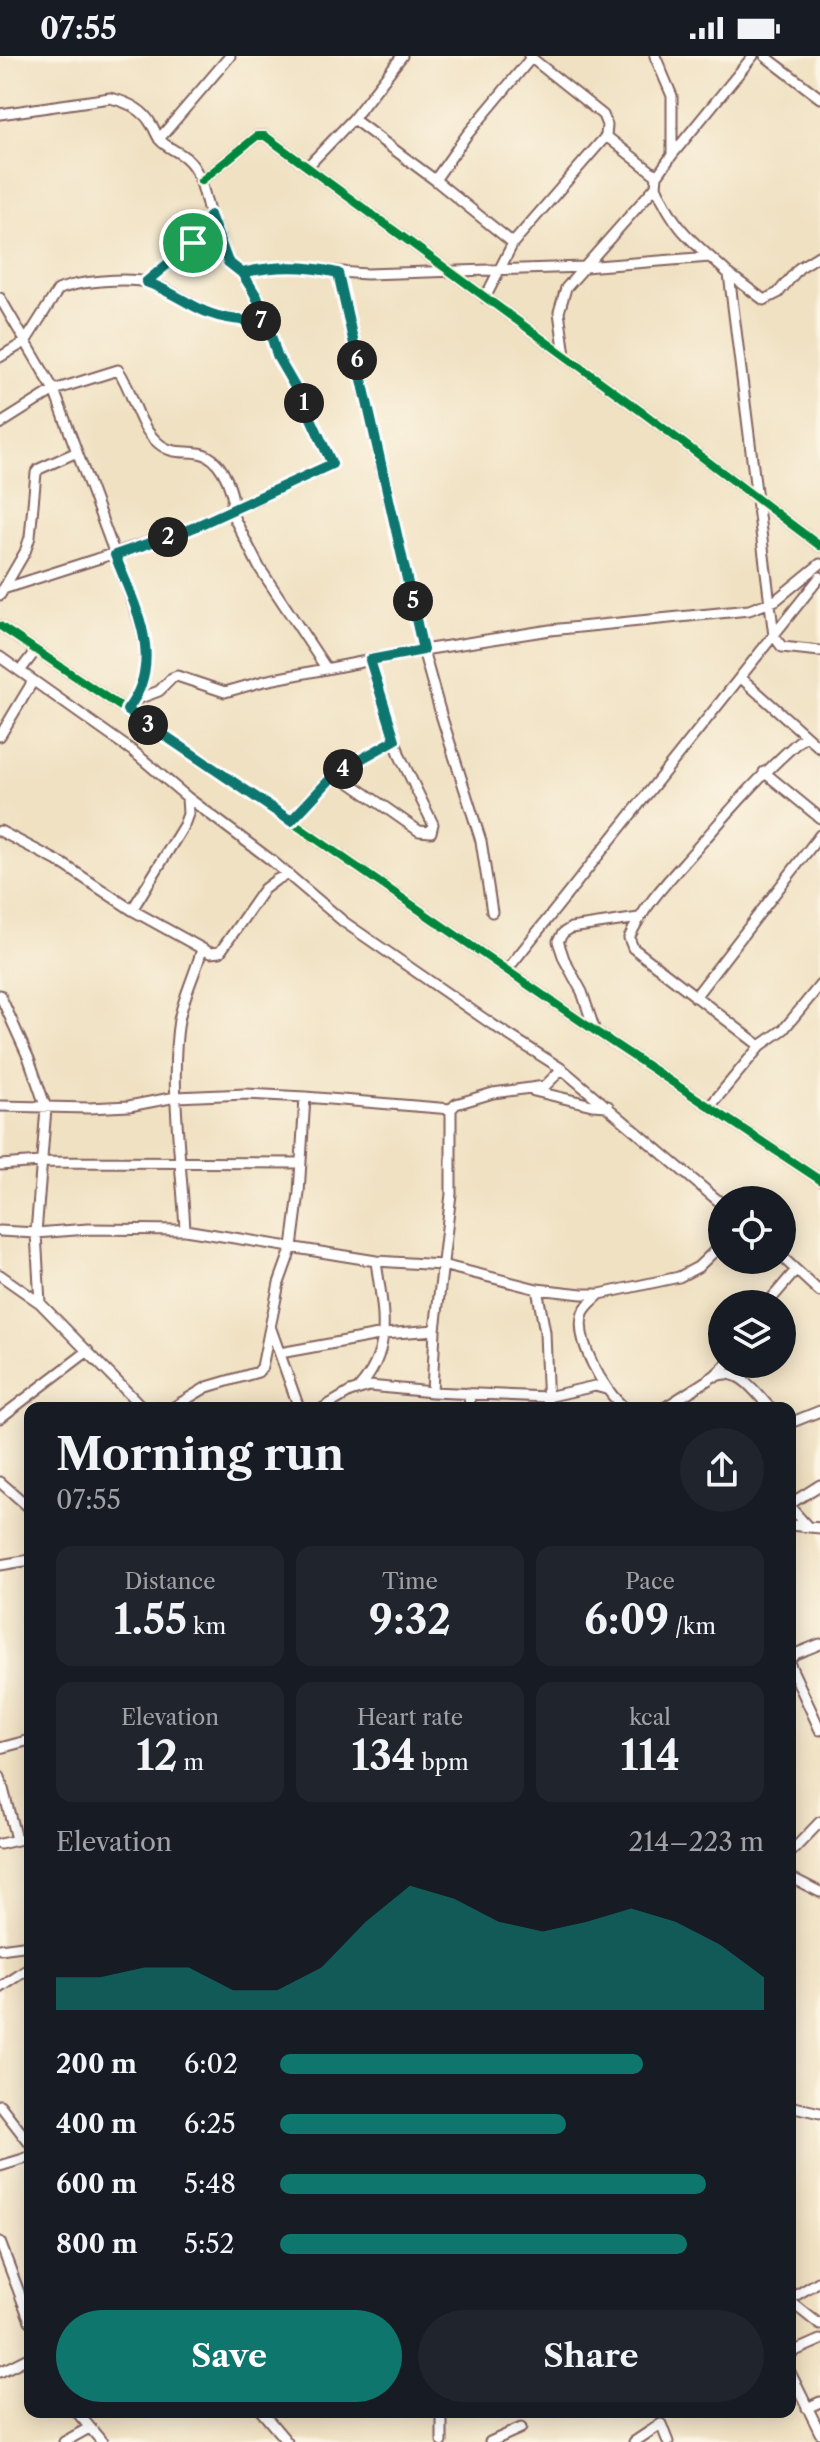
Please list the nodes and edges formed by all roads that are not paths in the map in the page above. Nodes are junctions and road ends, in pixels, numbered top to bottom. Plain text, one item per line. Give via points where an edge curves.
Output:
1 (230, 56) edge
2 (402, 56) edge
3 (655, 56) edge
4 (753, 56) edge
5 (765, 56) edge
6 (530, 57) edge
7 (819, 95) edge
8 (0, 114) edge
9 (353, 119) junction
10 (606, 136) junction
11 (159, 139) junction
12 (672, 155) junction
13 (307, 167) junction
14 (435, 180) junction
15 (201, 181) junction
16 (657, 181) junction
17 (210, 215) junction
18 (513, 243) junction
19 (820, 255) edge
20 (710, 257) junction
21 (584, 267) junction
22 (445, 270) junction
23 (497, 270) junction
24 (242, 273) junction
25 (338, 273) junction
26 (729, 274) junction
27 (146, 282) junction
28 (0, 298) edge
29 (485, 298) junction
30 (267, 321) junction
31 (25, 342) junction
32 (565, 355) junction
33 (0, 357) edge
34 (54, 390) junction
35 (0, 424) edge
36 (77, 452) junction
37 (757, 498) junction
38 (230, 510) junction
39 (820, 546) edge
40 (115, 555) junction
41 (820, 564) edge
42 (0, 573) edge
43 (11, 576) junction
44 (820, 577) edge
45 (2, 592) edge
46 (769, 605) junction
47 (0, 626) edge
48 (774, 636) junction
49 (36, 650) junction
50 (423, 650) junction
51 (820, 651) edge
52 (0, 657) edge
53 (370, 660) junction
54 (326, 668) junction
55 (20, 671) junction
56 (740, 677) junction
57 (33, 681) junction
58 (135, 700) junction
59 (127, 710) junction
60 (0, 736) edge
61 (805, 736) junction
62 (395, 740) junction
63 (820, 748) edge
64 (764, 772) junction
65 (336, 773) junction
66 (187, 797) junction
67 (820, 818) edge
68 (291, 821) junction
69 (0, 831) edge
70 (820, 835) edge
71 (288, 874) junction
72 (132, 910) junction
73 (492, 912) dead end
74 (639, 918) junction
75 (202, 949) junction
76 (507, 970) junction
77 (820, 985) edge
78 (0, 995) edge
79 (695, 997) junction
80 (595, 1031) junction
81 (760, 1046) junction
82 (562, 1069) junction
83 (531, 1090) junction
84 (176, 1097) junction
85 (305, 1097) junction
86 (711, 1105) junction
87 (0, 1106) edge
88 (608, 1106) junction
89 (46, 1108) junction
90 (451, 1109) junction
91 (40, 1162) junction
92 (301, 1163) junction
93 (182, 1164) junction
94 (0, 1165) edge
95 (820, 1180) edge
96 (708, 1192) edge
97 (185, 1230) junction
98 (0, 1231) edge
99 (36, 1233) junction
100 (292, 1247) junction
101 (708, 1256) edge
102 (376, 1261) junction
103 (442, 1265) junction
104 (796, 1270) edge
105 (793, 1274) edge
106 (0, 1275) edge
107 (537, 1289) junction
108 (779, 1290) edge
109 (820, 1292) edge
110 (600, 1294) junction
111 (40, 1303) junction
112 (271, 1329) junction
113 (435, 1330) junction
114 (384, 1334) junction
115 (88, 1351) junction
116 (280, 1353) junction
117 (711, 1378) edge
118 (738, 1378) edge
119 (359, 1388) junction
120 (606, 1389) junction
121 (432, 1392) junction
122 (468, 1393) junction
123 (137, 1402) edge
124 (182, 1402) edge
125 (297, 1402) edge
126 (334, 1402) edge
127 (470, 1402) edge
128 (540, 1402) edge
129 (548, 1402) edge
130 (551, 1402) edge
131 (619, 1402) edge
132 (673, 1402) edge
133 (765, 1402) edge
134 (820, 1411) edge
135 (0, 1418) edge
136 (796, 1421) edge
137 (0, 1482) edge
138 (820, 1485) edge
139 (796, 1502) edge
140 (24, 1503) edge
141 (796, 1513) edge
142 (796, 1525) edge
143 (807, 1526) junction
144 (820, 1528) edge
145 (24, 1561) edge
146 (0, 1565) edge
147 (820, 1644) edge
148 (796, 1654) edge
149 (796, 1676) edge
150 (820, 1730) edge
151 (24, 1742) edge
152 (0, 1748) edge
153 (0, 1777) edge
154 (820, 1822) edge
155 (24, 1838) edge
156 (16, 1839) junction
157 (0, 1844) edge
158 (796, 1847) edge
159 (796, 1880) edge
160 (820, 1892) edge
161 (24, 1946) edge
162 (0, 1949) edge
163 (24, 1972) edge
164 (0, 1988) edge
165 (820, 2103) edge
166 (0, 2105) edge
167 (796, 2106) edge
168 (804, 2107) junction
169 (820, 2113) edge
170 (24, 2136) edge
171 (24, 2159) edge
172 (0, 2166) edge
173 (0, 2242) edge
174 (820, 2281) edge
175 (796, 2296) edge
176 (24, 2305) edge
177 (796, 2305) edge
178 (820, 2325) edge
179 (820, 2340) edge
180 (796, 2350) edge
181 (24, 2360) edge
182 (0, 2372) edge
183 (796, 2385) edge
184 (820, 2402) edge
185 (807, 2408) junction
186 (82, 2418) edge
187 (267, 2418) edge
188 (442, 2418) edge
189 (89, 2428) junction
190 (521, 2428) dead end
191 (820, 2433) edge
192 (64, 2442) edge
193 (102, 2442) edge
194 (287, 2442) edge
195 (442, 2442) edge
196 (490, 2442) edge
197 (634, 2442) edge
198 (668, 2442) edge

1 - 11 street
2 - 9 street
3 - 12 street via 672,96
4 - 12 street
5 - 7 street
6 - 10 street via 603,115
6 - 14 street
8 - 11 street via 110,98 139,109
9 - 13 street
9 - 14 street
10 - 16 street
10 - 18 street
11 - 15 street via 185,158
12 - 16 street
13 - 15 street via 261,135
13 - 22 street
14 - 18 street
15 - 17 street
16 - 20 street via 680,230
16 - 21 street
17 - 24 street via 228,262
17 - 27 street via 193,243
18 - 23 street
19 - 26 street via 764,300
20 - 21 street
20 - 26 street
21 - 23 street
21 - 32 street via 560,304
22 - 23 street
22 - 25 street
22 - 29 street
23 - 29 street
24 - 25 street via 293,266
24 - 30 street
25 - 50 street
26 - 37 street
27 - 30 street via 224,318
27 - 31 street via 79,283 58,290
28 - 31 street
29 - 32 street
30 - 38 street via 277,356 332,464
31 - 33 street
31 - 34 street
32 - 37 street
34 - 35 street
34 - 36 street
34 - 38 street via 118,370 139,419 161,446 211,455 217,461 234,497
36 - 40 street
36 - 43 street via 36,473 30,537
37 - 39 street
37 - 46 street
38 - 40 street
38 - 54 street via 259,567
40 - 45 street
40 - 58 street via 148,662
41 - 46 street
42 - 43 street
43 - 45 street
44 - 48 street
46 - 48 street
46 - 50 street
47 - 49 street
48 - 51 street via 782,647
48 - 56 street
49 - 55 street
49 - 59 street
50 - 53 street
50 - 73 street via 481,841
52 - 55 street
53 - 54 street
53 - 62 street
54 - 58 street via 225,692 177,676 159,691
55 - 57 street
56 - 61 street
56 - 76 street
57 - 60 street
57 - 66 street via 134,752
58 - 59 street
59 - 68 street
61 - 63 street
61 - 64 street
62 - 65 street
62 - 65 street via 433,824 431,832 419,831
64 - 67 street
64 - 74 street
65 - 68 street
66 - 71 street
66 - 72 street via 184,825
68 - 76 street
69 - 72 street via 63,864
70 - 79 street
71 - 75 street via 264,889 220,952
71 - 82 street via 344,922
72 - 75 street
74 - 79 street via 629,938 633,948
74 - 80 street via 571,928 558,941
75 - 84 street via 179,1022
76 - 80 street
77 - 81 street via 784,1029
78 - 89 street
79 - 81 street
80 - 86 street
81 - 86 street
82 - 83 street via 549,1084
82 - 88 street
83 - 88 street
83 - 90 street via 493,1093
84 - 85 street
84 - 89 street via 129,1106
84 - 93 street
85 - 90 street
85 - 92 street
86 - 95 street
87 - 89 street
88 - 96 street
89 - 91 street
90 - 103 street via 451,1194
91 - 93 street
91 - 94 street
91 - 99 street
92 - 93 street
92 - 100 street
93 - 97 street
97 - 99 street
97 - 100 street
98 - 99 street
99 - 111 street
100 - 102 street
100 - 112 street
101 - 110 street via 688,1274
102 - 103 street
102 - 114 street
103 - 107 street
103 - 113 street
104 - 109 street
105 - 108 street
106 - 111 street
107 - 110 street
107 - 129 street
110 - 120 street via 586,1307 581,1327
111 - 115 street
112 - 116 street
112 - 124 street via 258,1372 207,1387
113 - 114 street
113 - 121 street
114 - 116 street
114 - 119 street via 376,1365
115 - 123 street
115 - 135 street
116 - 125 street
117 - 132 street
118 - 133 street
119 - 121 street
119 - 126 street
120 - 130 street via 595,1386
120 - 131 street
121 - 122 street
122 - 127 street
122 - 128 street
134 - 136 street
137 - 140 street
138 - 139 street
141 - 143 street
142 - 143 street
143 - 144 street
145 - 146 street
147 - 148 street
149 - 150 street
151 - 152 street
153 - 156 street
154 - 158 street
155 - 156 street
156 - 157 street
159 - 160 street
161 - 162 street
163 - 164 street
165 - 168 street
166 - 170 street
167 - 168 street
168 - 169 street
171 - 172 street
173 - 176 street
174 - 175 street
177 - 178 street
179 - 180 street
181 - 182 street
183 - 185 street
184 - 185 street
185 - 191 street
186 - 189 street
187 - 194 street
188 - 195 street
189 - 192 street
189 - 193 street
190 - 196 street
197 - 198 street via 661,2424

